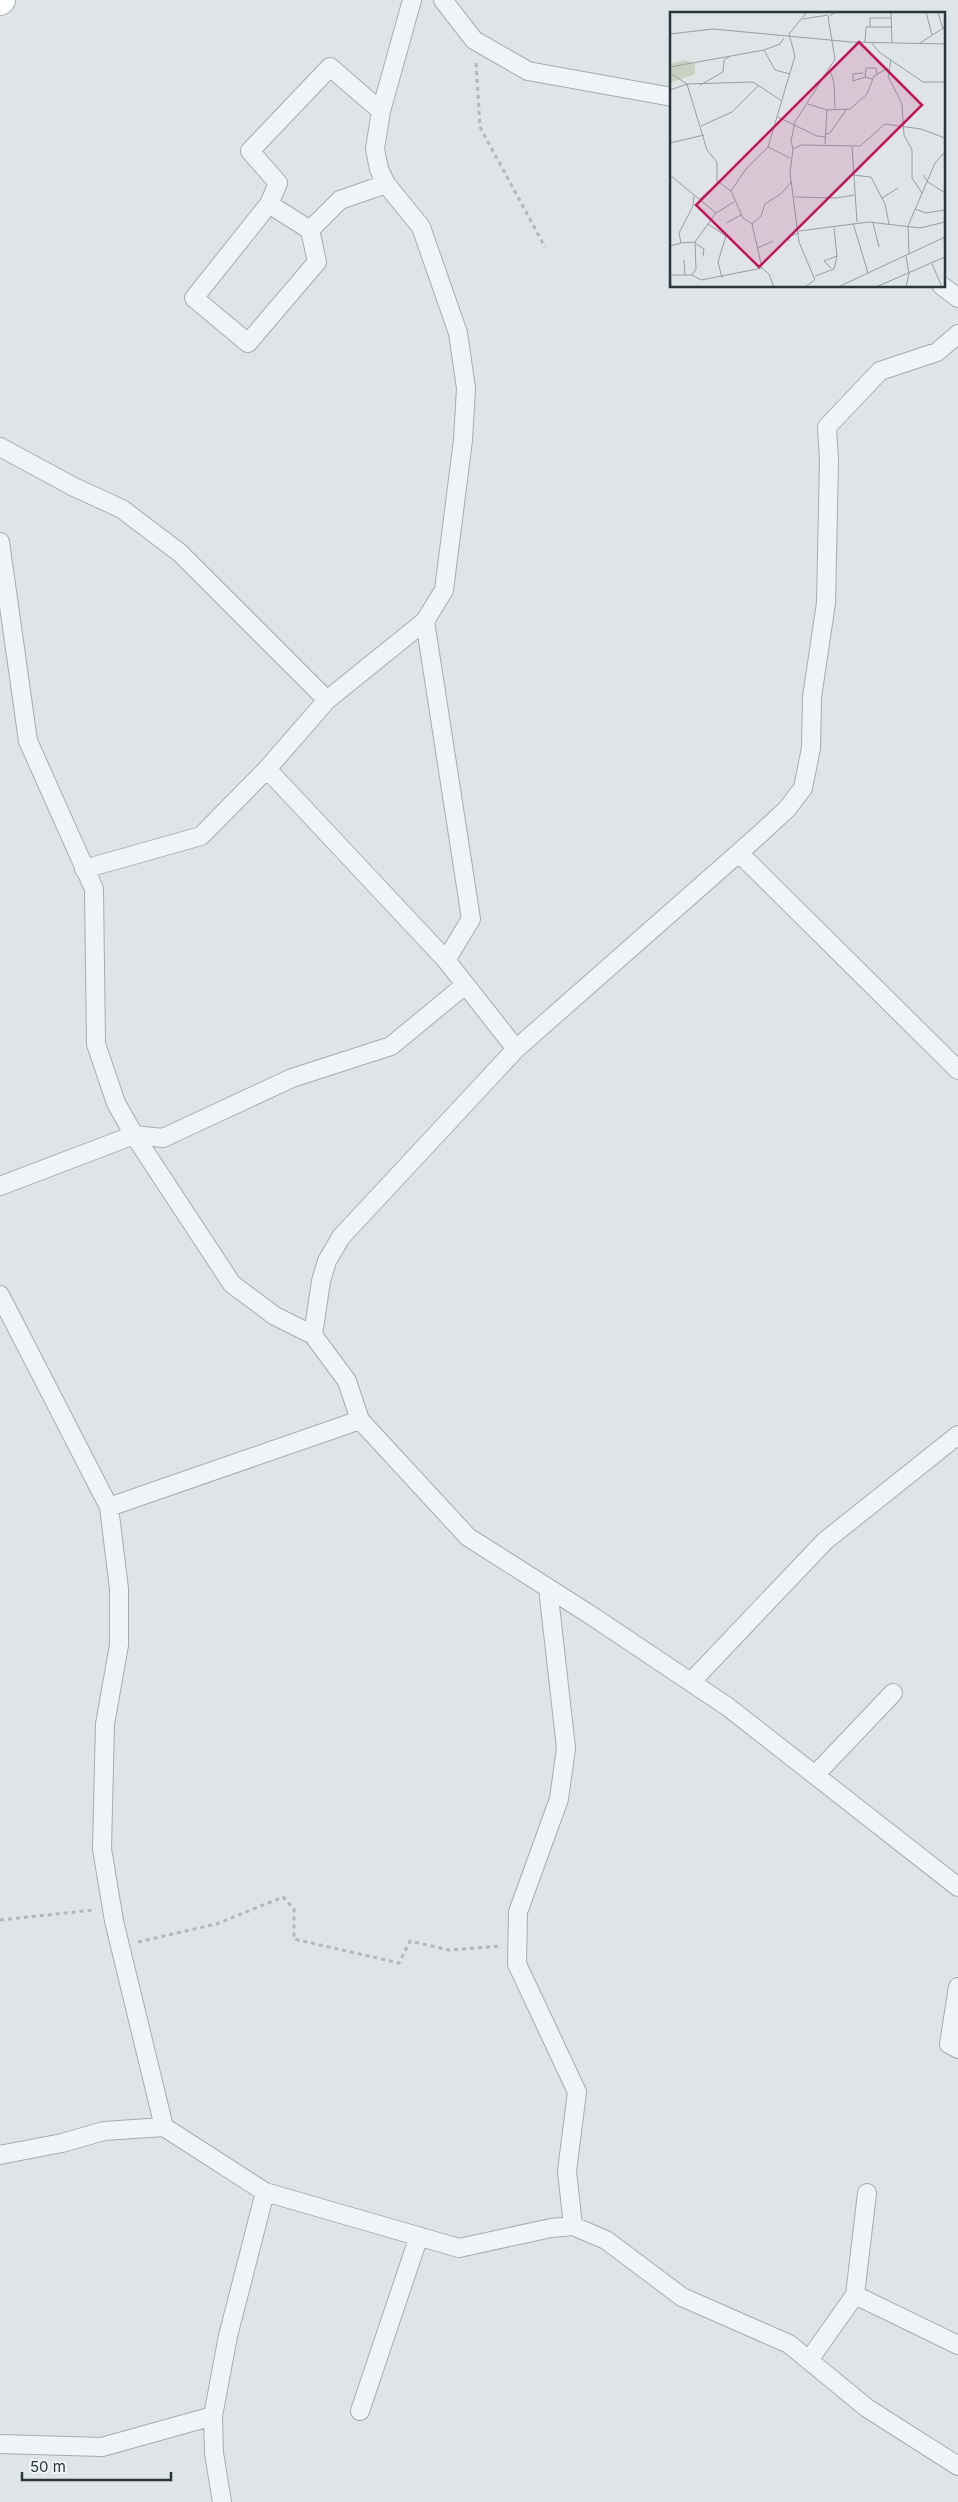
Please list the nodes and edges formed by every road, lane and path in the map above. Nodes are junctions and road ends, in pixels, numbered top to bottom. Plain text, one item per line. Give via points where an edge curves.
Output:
1 (412, 0) edge
2 (442, 0) edge
3 (474, 40) junction
4 (670, 97) edge
5 (382, 111) junction
6 (386, 184) junction
7 (269, 204) junction
8 (310, 230) junction
9 (546, 247) dead end
10 (945, 288) edge
11 (958, 298) edge
12 (958, 334) edge
13 (0, 447) edge
14 (0, 542) edge
15 (425, 621) junction
16 (327, 700) junction
17 (267, 769) junction
18 (739, 853) junction
19 (84, 869) junction
20 (446, 960) junction
21 (465, 985) junction
22 (516, 1049) junction
23 (958, 1070) edge
24 (134, 1135) junction
25 (0, 1186) edge
26 (0, 1295) edge
27 (313, 1335) junction
28 (360, 1420) junction
29 (958, 1435) edge
30 (109, 1507) junction
31 (548, 1588) junction
32 (691, 1682) junction
33 (893, 1693) dead end
34 (815, 1775) junction
35 (958, 1887) edge
36 (112, 1908) junction
37 (0, 1920) edge
38 (518, 1945) junction
39 (120, 1946) junction
40 (958, 1987) edge
41 (958, 2048) edge
42 (164, 2127) junction
43 (0, 2156) edge
44 (265, 2192) junction
45 (867, 2193) dead end
46 (573, 2226) junction
47 (419, 2236) junction
48 (855, 2296) junction
49 (958, 2345) edge
50 (809, 2360) junction
51 (360, 2411) dead end
52 (213, 2416) junction
53 (0, 2444) edge
54 (958, 2466) edge
55 (222, 2502) edge

1 - 5 street
2 - 3 street
3 - 4 street via 528,71
3 - 9 path via 480,127
5 - 6 street via 375,149
5 - 7 street via 330,67 250,151 278,183
6 - 8 street via 340,200
6 - 15 street via 421,227 458,333 466,388 463,440 444,590
7 - 8 street
7 - 8 street via 194,298 248,343 316,262
10 - 11 street
12 - 18 street via 937,352 880,371 827,427 826,603 812,697 811,748 803,788 787,810
13 - 16 street via 122,509 180,553
14 - 19 street via 28,741
15 - 16 street
15 - 20 street via 471,919
16 - 17 street
17 - 19 street via 201,836
17 - 20 street
18 - 22 street
18 - 23 street
19 - 24 street via 94,889 96,1044 116,1103
20 - 21 street
21 - 22 street
21 - 24 street via 391,1046 292,1078 163,1138
22 - 27 street via 341,1237 327,1261 321,1281
24 - 25 street
24 - 27 street via 232,1284 274,1316
26 - 30 street
27 - 28 street via 347,1381
28 - 30 street
28 - 31 street via 468,1537
29 - 32 street via 825,1540
30 - 36 street via 119,1589 119,1644 105,1724 102,1849
31 - 32 street
31 - 38 street via 566,1748 559,1799 518,1912
32 - 34 street
33 - 34 street
34 - 35 street
36 - 37 path
36 - 39 street
38 - 39 path via 449,1950 410,1942 399,1962 294,1939 294,1909 283,1898 216,1924
38 - 46 street via 517,1964 577,2092 568,2171
39 - 42 street
40 - 41 street via 949,2044
42 - 43 street via 104,2131
42 - 44 street
44 - 47 street
44 - 52 street via 228,2336
45 - 48 street
46 - 47 street via 459,2248
46 - 50 street via 606,2240 682,2297 789,2344
47 - 51 street
48 - 49 street
48 - 50 street
50 - 54 street via 868,2408
52 - 53 street via 102,2447
52 - 55 street via 214,2453

